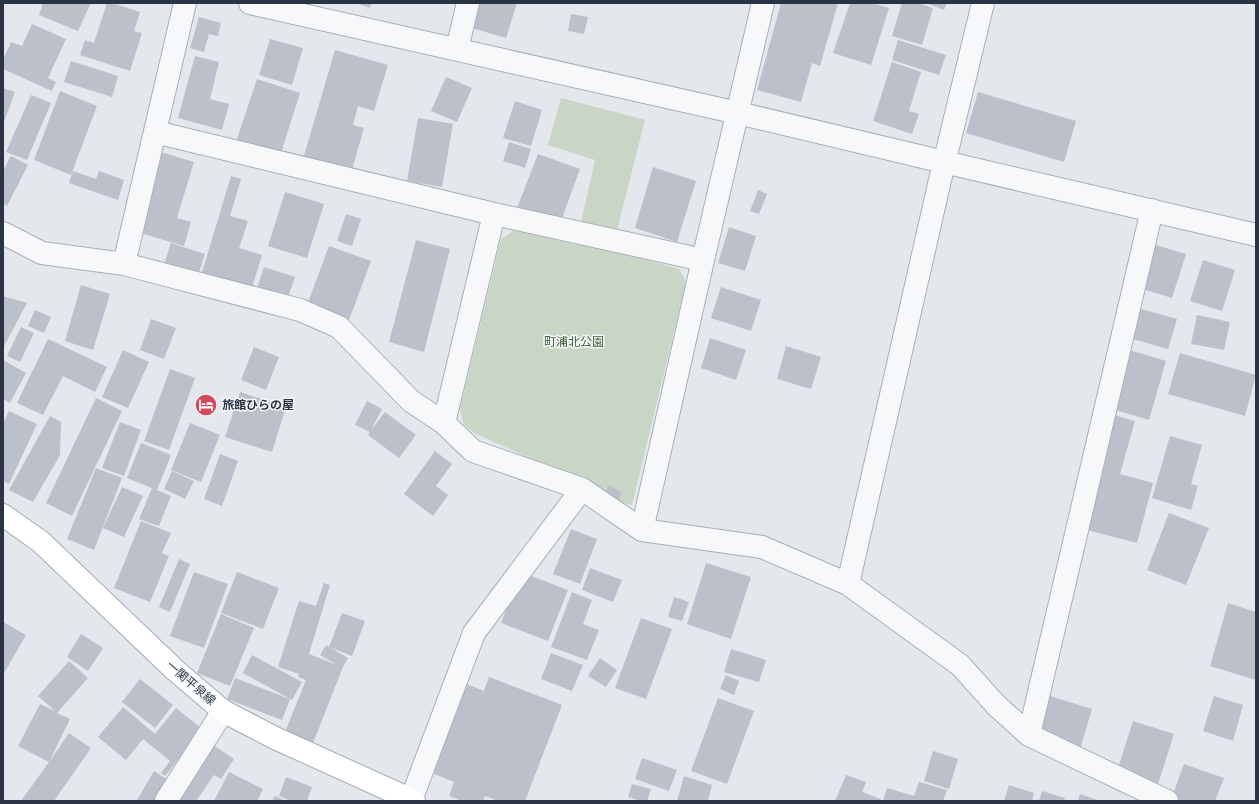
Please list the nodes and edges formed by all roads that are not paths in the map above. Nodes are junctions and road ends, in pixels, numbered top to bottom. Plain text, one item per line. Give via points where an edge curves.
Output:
1 (185, 3) edge
2 (250, 3) edge
3 (468, 3) edge
4 (763, 3) edge
5 (983, 3) edge
6 (457, 49) junction
7 (738, 113) junction
8 (155, 132) junction
9 (944, 162) junction
10 (1152, 210) junction
11 (494, 214) junction
12 (3, 233) edge
13 (1256, 235) edge
14 (703, 260) junction
15 (124, 264) junction
16 (444, 423) junction
17 (582, 489) junction
18 (3, 515) edge
19 (642, 530) junction
20 (848, 584) junction
21 (223, 711) junction
22 (1029, 735) junction
23 (412, 800) edge
24 (166, 801) edge
25 (1167, 801) edge

1 - 8 street
2 - 6 street
3 - 6 street
4 - 7 street
5 - 9 street
6 - 7 street
7 - 9 street
7 - 14 street
8 - 11 street
8 - 15 street
9 - 10 street
9 - 20 street
10 - 13 street
10 - 22 street
11 - 14 street
11 - 16 street
12 - 15 street via 42,253
14 - 19 street
15 - 16 street via 300,310 339,327 411,401
16 - 17 street via 473,451
17 - 19 street
17 - 23 street via 474,633
18 - 21 main road, 一関平泉線 via 41,542 175,670
19 - 20 street via 762,547
20 - 22 street via 960,665 996,706
21 - 23 main road, 一関平泉線 via 275,738
21 - 24 street
22 - 25 street

